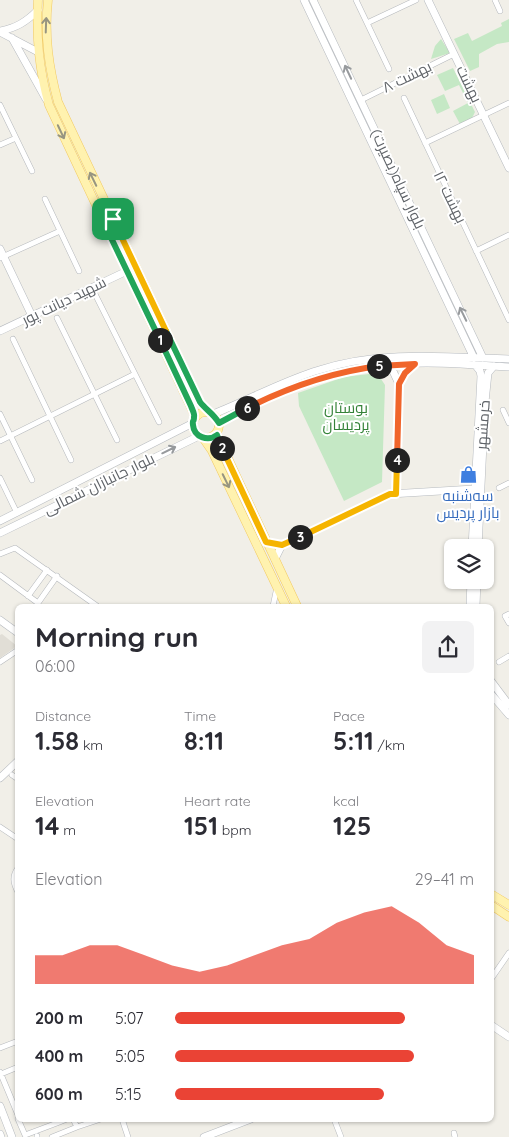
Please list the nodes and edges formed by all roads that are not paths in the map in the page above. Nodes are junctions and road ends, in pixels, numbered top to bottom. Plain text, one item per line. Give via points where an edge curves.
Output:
1 (38, 0) edge
2 (48, 0) edge
3 (304, 0) edge
4 (313, 0) edge
5 (356, 0) edge
6 (416, 0) edge
7 (428, 0) edge
8 (495, 0) edge
9 (38, 10) junction
10 (500, 11) dead end
11 (367, 23) junction
12 (0, 32) edge
13 (12, 38) junction
14 (38, 52) junction
15 (47, 54) junction
16 (454, 54) junction
17 (389, 69) dead end
18 (404, 98) dead end
19 (361, 100) junction
20 (509, 103) edge
21 (353, 104) junction
22 (0, 105) edge
23 (50, 105) junction
24 (484, 115) junction
25 (16, 138) junction
26 (425, 143) junction
27 (0, 146) edge
28 (509, 168) edge
29 (32, 170) dead end
30 (45, 200) dead end
31 (113, 219) junction
32 (104, 223) junction
33 (60, 231) junction
34 (509, 235) edge
35 (425, 244) junction
36 (476, 251) junction
37 (1, 254) edge
38 (79, 271) dead end
39 (127, 271) junction
40 (92, 288) junction
41 (32, 316) junction
42 (57, 318) dead end
43 (509, 320) edge
44 (0, 331) edge
45 (13, 339) dead end
46 (483, 358) junction
47 (509, 359) edge
48 (475, 362) junction
49 (415, 364) junction
50 (386, 365) junction
51 (494, 366) junction
52 (509, 367) edge
53 (484, 373) junction
54 (135, 374) junction
55 (399, 384) junction
56 (94, 394) junction
57 (503, 410) dead end
58 (210, 413) junction
59 (0, 414) edge
60 (50, 416) junction
61 (194, 420) junction
62 (159, 422) dead end
63 (509, 422) edge
64 (219, 423) junction
65 (217, 435) junction
66 (10, 436) junction
67 (201, 437) junction
68 (116, 440) dead end
69 (0, 442) edge
70 (71, 460) dead end
71 (0, 478) edge
72 (32, 480) dead end
73 (509, 483) edge
74 (499, 488) dead end
75 (474, 489) junction
76 (396, 494) junction
77 (17, 513) junction
78 (0, 521) edge
79 (0, 533) edge
80 (472, 539) edge
81 (478, 539) edge
82 (266, 542) junction
83 (282, 545) junction
84 (0, 554) edge
85 (275, 559) junction
86 (47, 570) junction
87 (0, 576) edge
88 (57, 576) junction
89 (277, 586) junction
90 (471, 589) edge
91 (477, 589) edge
92 (28, 596) junction
93 (95, 604) edge
94 (273, 604) edge
95 (285, 604) edge
96 (296, 604) edge
97 (470, 604) edge
98 (476, 604) edge
99 (509, 614) edge
100 (0, 620) edge
101 (509, 623) edge
102 (15, 631) edge
103 (15, 652) edge
104 (509, 656) edge
105 (0, 662) edge
106 (499, 662) dead end
107 (494, 685) edge
108 (494, 698) edge
109 (509, 705) edge
110 (509, 715) edge
111 (15, 764) edge
112 (12, 775) dead end
113 (15, 777) edge
114 (0, 778) edge
115 (0, 827) edge
116 (15, 837) edge
117 (15, 874) edge
118 (15, 887) edge
119 (494, 896) edge
120 (509, 905) edge
121 (494, 907) edge
122 (509, 917) edge
123 (509, 953) edge
124 (494, 975) edge
125 (494, 1027) edge
126 (509, 1037) edge
127 (15, 1042) edge
128 (0, 1048) edge
129 (15, 1068) edge
130 (0, 1073) edge
131 (0, 1106) edge
132 (15, 1109) edge
133 (20, 1122) edge
134 (54, 1122) edge
135 (74, 1122) edge
136 (92, 1122) edge
137 (123, 1122) edge
138 (243, 1122) edge
139 (335, 1122) edge
140 (77, 1127) junction
141 (12, 1137) edge
142 (52, 1137) edge
143 (128, 1137) edge
144 (204, 1137) edge
145 (341, 1137) edge

1 - 9 main road
15 -> 2 main road
3 - 21 main road, بلوار سپاه(بصیرت)
19 -> 4 main road, بلوار سپاه(بصیرت)
5 - 11 street
6 - 11 street
7 - 16 main road, بهشت
8 - 10 street
9 - 12 main road via 27,21
9 - 14 main road
11 - 17 street
12 - 13 main road
13 - 14 main road
13 - 23 main road
14 - 15 main road
14 - 23 main road
31 -> 15 main road via 58,102
16 - 19 street, بهشت ۸
16 - 24 main road, بهشت
18 - 26 street, بهشت ۱۲
19 - 21 main road
19 - 35 main road, بلوار سپاه(بصیرت)
20 - 24 street
21 - 35 main road, بلوار سپاه(بصیرت)
22 - 25 street
23 -> 32 main road
24 - 26 street
24 - 28 main road, بهشت
25 - 27 street
25 - 29 street
26 - 36 street, بهشت ۱۲
30 - 33 street
31 - 32 main road
31 - 58 main road via 200,402
32 - 39 main road
33 - 37 street
33 - 38 street
34 - 36 street
46 -> 35 main road, بلوار سپاه(بصیرت)
35 - 48 main road, بلوار سپاه(بصیرت)
36 - 43 street, بهشت ۱۲
37 - 41 main road
39 - 40 main road, شهید دیانت پور
39 - 61 main road
40 - 41 main road, شهید دیانت پور
40 - 54 street
41 - 44 main road, شهید دیانت پور
42 - 56 street
45 - 60 street
46 - 47 main road
46 - 48 main road
48 - 49 main road
48 - 51 main road
48 - 53 main road
48 - 58 main road via 400,356 349,363 292,378
49 - 50 main road
49 - 55 main road
50 - 55 main road via 392,369
50 - 64 main road via 323,376 268,397
51 - 52 main road
51 - 53 main road
53 - 75 main road, خرمشهر
53 - 81 main road, خرمشهر
54 - 56 street
54 - 62 street
55 - 76 main road
56 - 60 street
56 - 68 street
57 - 63 street
58 - 61 main road via 202,412
58 - 64 main road
59 - 66 street
60 - 66 street
60 - 70 street
61 - 67 main road via 194,429
61 - 77 main road, بلوار جانبازان شمالی
64 - 65 main road
65 - 67 main road
65 - 82 main road
66 - 69 street
66 - 72 street
79 -> 67 main road, بلوار جانبازان شمالی
67 -> 89 main road via 212,451
71 - 77 street
73 - 74 street
75 - 76 main road
75 - 80 main road, خرمشهر
76 - 83 main road
77 - 78 main road, بلوار جانبازان شمالی
82 - 83 main road
82 - 85 main road
83 - 85 main road
84 - 86 street via 15,548
85 - 96 main road
86 - 88 street
86 - 92 street
87 - 92 street
88 - 92 street via 38,603
88 - 93 street
89 - 94 street
89 - 95 main road
90 - 97 main road
91 - 98 main road
99 - 101 street via 505,616
100 - 102 main road
103 - 105 street
104 - 106 street
107 - 109 main road
108 - 110 main road
111 - 114 main road
112 - 113 street
115 - 116 street
117 - 118 street
119 - 120 main road
121 - 122 main road
123 - 124 street
125 - 126 main road
127 - 128 street
129 - 130 street
130 - 132 street
131 - 141 main road
133 - 134 street via 25,1135
135 - 140 street
136 - 140 street
137 - 143 street
138 - 144 main road
139 - 145 street
140 - 142 street

